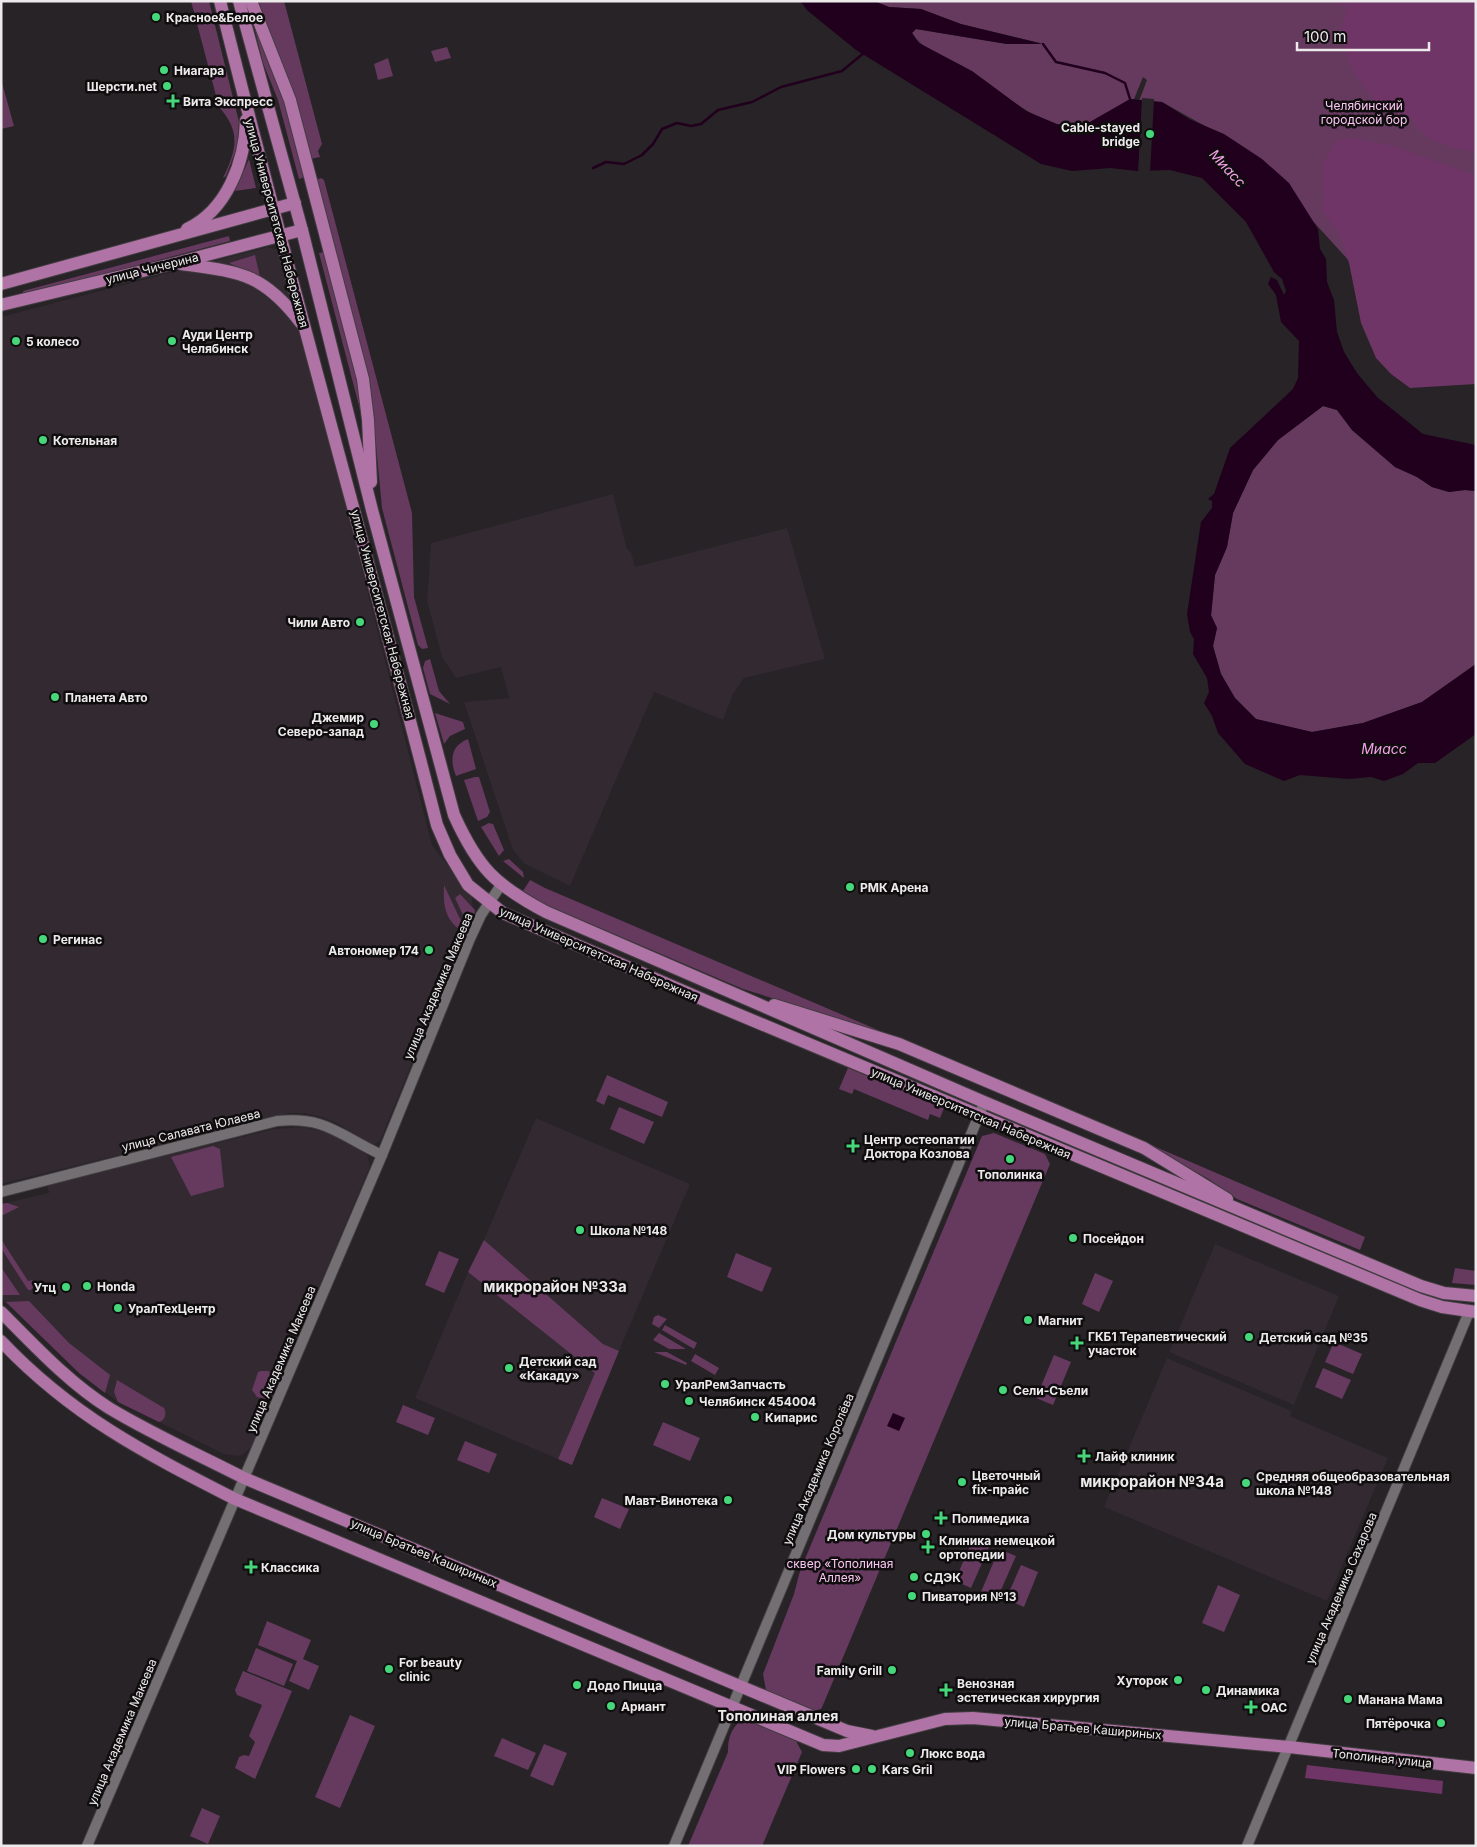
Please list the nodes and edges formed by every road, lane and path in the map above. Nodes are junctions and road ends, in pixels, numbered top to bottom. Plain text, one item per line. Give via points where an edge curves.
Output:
1 (220, 1) edge
2 (239, 1) edge
3 (251, 1) edge
4 (246, 108) junction
5 (295, 203) junction
6 (273, 209) junction
7 (302, 230) junction
8 (280, 235) junction
9 (167, 239) junction
10 (176, 264) junction
11 (1, 284) edge
12 (1, 305) edge
13 (305, 329) junction
14 (372, 510) junction
15 (501, 885) junction
16 (488, 903) junction
17 (734, 995) junction
18 (984, 1102) junction
19 (978, 1116) junction
20 (382, 1155) junction
21 (1, 1192) edge
22 (1252, 1216) junction
23 (1473, 1296) edge
24 (1, 1312) edge
25 (1472, 1312) edge
26 (1, 1341) edge
27 (244, 1478) junction
28 (235, 1499) junction
29 (741, 1686) junction
30 (732, 1708) junction
31 (879, 1737) junction
32 (1289, 1747) junction
33 (1476, 1768) edge
34 (87, 1846) edge
35 (674, 1846) edge
36 (1247, 1846) edge

1 - 4 main road, улица Университетская Набережная
2 - 5 main road, улица Университетская Набережная
3 - 14 main road via 290,100 364,378
4 - 6 main road, улица Университетская Набережная
4 - 9 main road via 243,152 225,193 195,225
5 - 6 main road, улица Чичерина
5 - 7 main road, улица Университетская Набережная
6 - 8 main road, улица Университетская Набережная
6 - 9 main road, улица Чичерина
7 - 8 main road, улица Чичерина
7 - 14 main road, улица Университетская Набережная
8 - 10 main road, улица Чичерина
8 - 13 main road, улица Университетская Набережная
9 - 11 main road, улица Чичерина
10 - 12 main road, улица Чичерина
10 - 13 main road via 250,276 280,299
13 - 16 main road, улица Университетская Набережная via 437,825 468,885
14 - 15 main road, улица Университетская Набережная via 454,814 486,871
15 - 16 street, улица Академика Макеева
15 - 17 main road, улица Университетская Набережная via 546,912
16 - 19 main road, улица Университетская Набережная via 535,927
16 - 20 street, улица Академика Макеева via 469,941
17 - 18 main road, улица Университетская Набережная
17 - 22 main road via 899,1044 1014,1092 1144,1148
18 - 19 street, улица Академика Королёва
18 - 22 main road, улица Университетская Набережная
19 - 25 main road, улица Университетская Набережная via 1420,1300
19 - 29 street, улица Академика Королёва
20 - 21 street, улица Салавата Юлаева via 322,1123 286,1120
20 - 27 street, улица Академика Макеева
22 - 23 main road, улица Университетская Набережная via 1421,1286
23 - 25 main road
24 - 27 main road, улица Братьев Кашириных via 37,1348 108,1407
25 - 32 street, улица Академика Сахарова
26 - 28 main road, улица Братьев Кашириных via 73,1407 158,1460
27 - 28 street, улица Академика Макеева
27 - 29 main road, улица Братьев Кашириных
28 - 30 main road, улица Братьев Кашириных
28 - 34 street, улица Академика Макеева
29 - 30 street, улица Академика Королёва
29 - 31 main road, улица Братьев Кашириных via 847,1731
30 - 31 main road, улица Братьев Кашириных via 823,1745 839,1746
30 - 35 street, улица Академика Королёва
31 - 32 main road, улица Братьев Кашириных via 945,1719 973,1718
32 - 33 main road, Тополиная улица
32 - 36 street, улица Академика Сахарова

